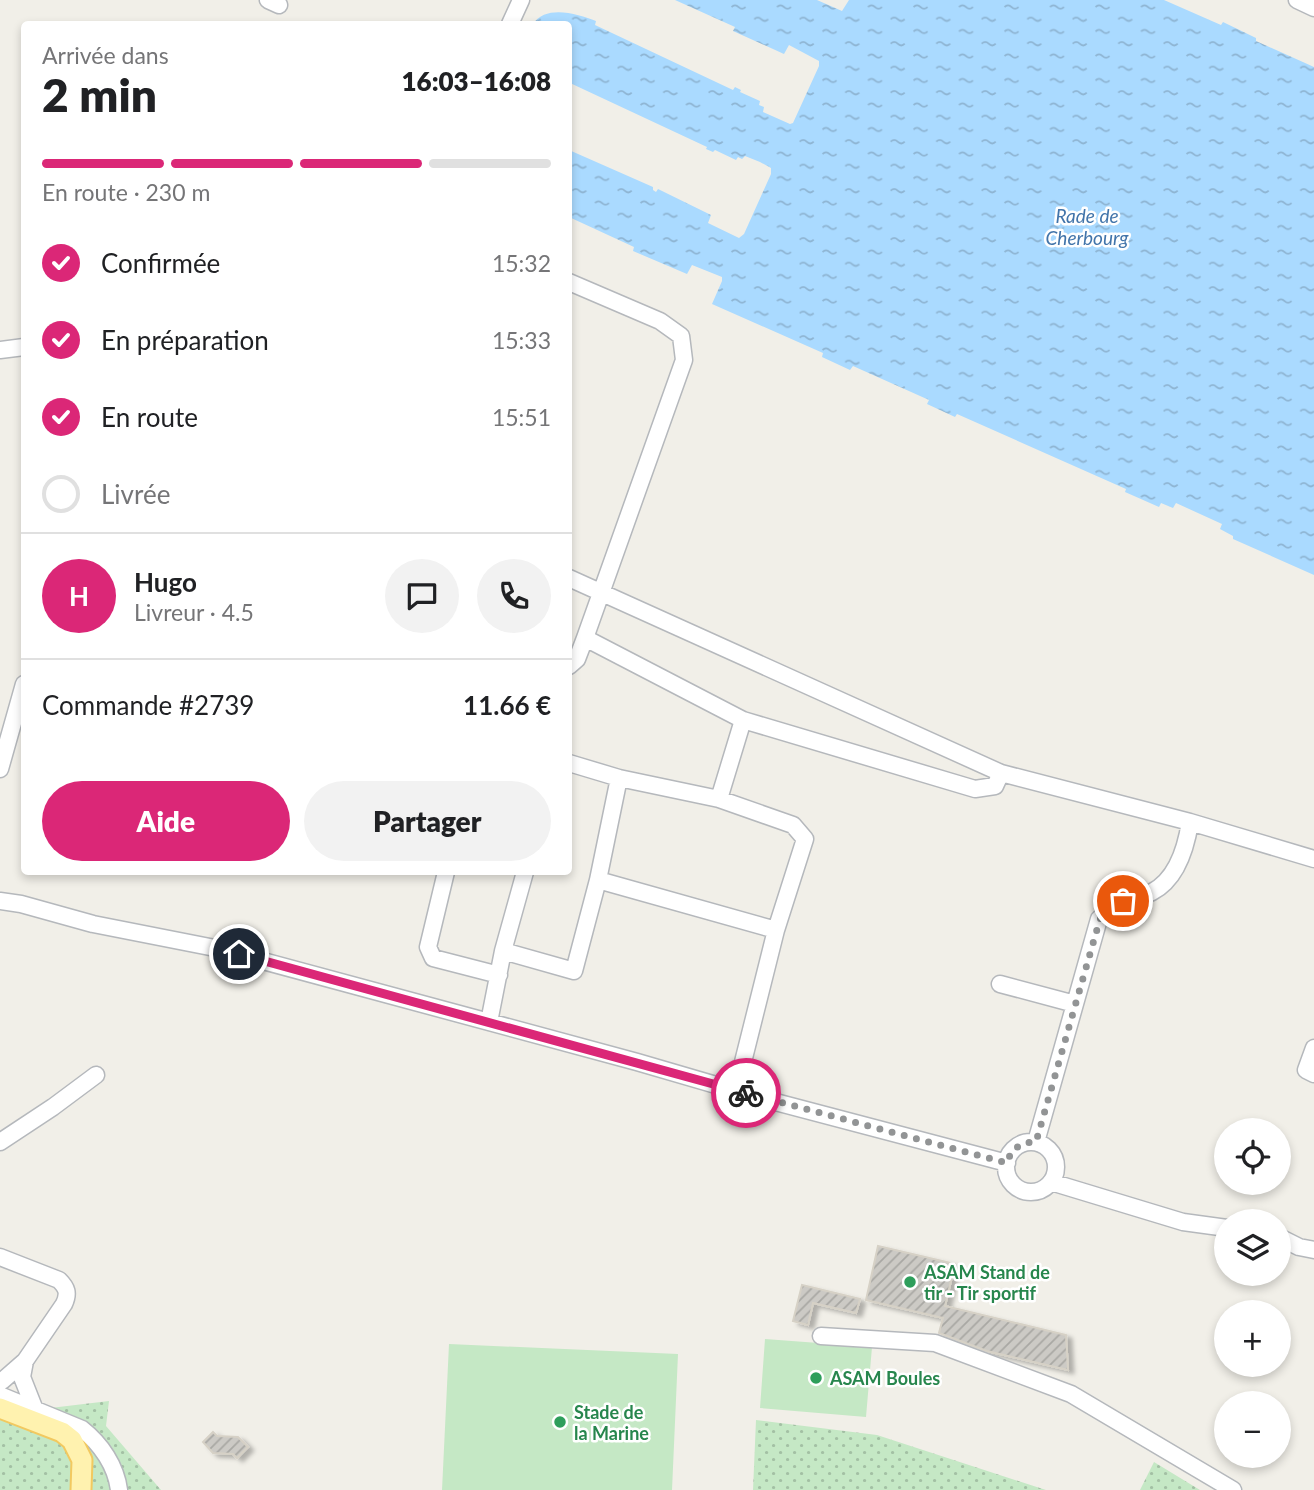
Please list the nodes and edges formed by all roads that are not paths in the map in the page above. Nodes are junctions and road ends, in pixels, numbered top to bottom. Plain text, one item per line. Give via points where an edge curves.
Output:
1 (521, 0) edge
2 (1297, 0) edge
3 (1314, 8) edge
4 (511, 21) edge
5 (572, 283) edge
6 (21, 347) edge
7 (0, 350) edge
8 (572, 579) edge
9 (601, 593) junction
10 (585, 638) junction
11 (572, 663) edge
12 (21, 695) edge
13 (743, 720) junction
14 (572, 764) edge
15 (0, 769) edge
16 (1001, 773) junction
17 (619, 778) junction
18 (719, 799) junction
19 (1190, 822) junction
20 (1314, 859) edge
21 (445, 875) edge
22 (524, 875) edge
23 (597, 880) junction
24 (0, 901) edge
25 (776, 930) junction
26 (503, 951) junction
27 (499, 975) junction
28 (1000, 984) dead end
29 (1074, 1004) junction
30 (489, 1022) junction
31 (1314, 1048) edge
32 (1314, 1074) edge
33 (96, 1075) dead end
34 (736, 1090) junction
35 (0, 1142) edge
36 (1036, 1142) junction
37 (1007, 1163) junction
38 (1051, 1182) junction
39 (1214, 1226) edge
40 (1291, 1243) edge
41 (1314, 1250) edge
42 (0, 1257) edge
43 (821, 1336) dead end
44 (25, 1361) junction
45 (1, 1393) edge
46 (35, 1410) junction
47 (81, 1490) edge
48 (119, 1490) edge
49 (1233, 1490) edge

1 - 4 lane
2 - 3 lane
5 - 9 lane via 660,321 681,336 684,360
6 - 7 lane
8 - 9 lane
9 - 10 lane
9 - 16 lane
10 - 11 lane
10 - 13 lane
12 - 15 lane
13 - 16 lane via 975,789 995,786
13 - 18 lane
14 - 17 lane
16 - 19 lane
17 - 18 lane
17 - 23 lane
18 - 25 lane via 793,825 805,839
19 - 20 lane
19 - 29 lane via 1180,860 1167,881 1111,907 1100,919
21 - 27 lane via 428,947 433,958
22 - 26 lane
23 - 25 lane
23 - 26 lane via 574,971
24 - 30 lane via 215,947
25 - 34 lane
26 - 27 lane
27 - 30 lane
28 - 29 lane
29 - 36 lane
30 - 34 lane
31 - 32 lane via 1306,1070
33 - 35 lane
34 - 37 lane
36 - 37 lane via 1014,1149
36 - 38 lane via 1055,1158
37 - 38 lane via 1009,1178 1021,1189 1037,1191
38 - 39 lane via 1183,1222
40 - 41 lane
42 - 44 lane via 59,1280 68,1293
43 - 49 lane via 935,1343 1071,1394
44 - 45 lane
44 - 46 lane via 22,1377
45 - 46 lane
45 - 47 main road via 72,1440 82,1460
46 - 48 lane via 93,1438 108,1458

